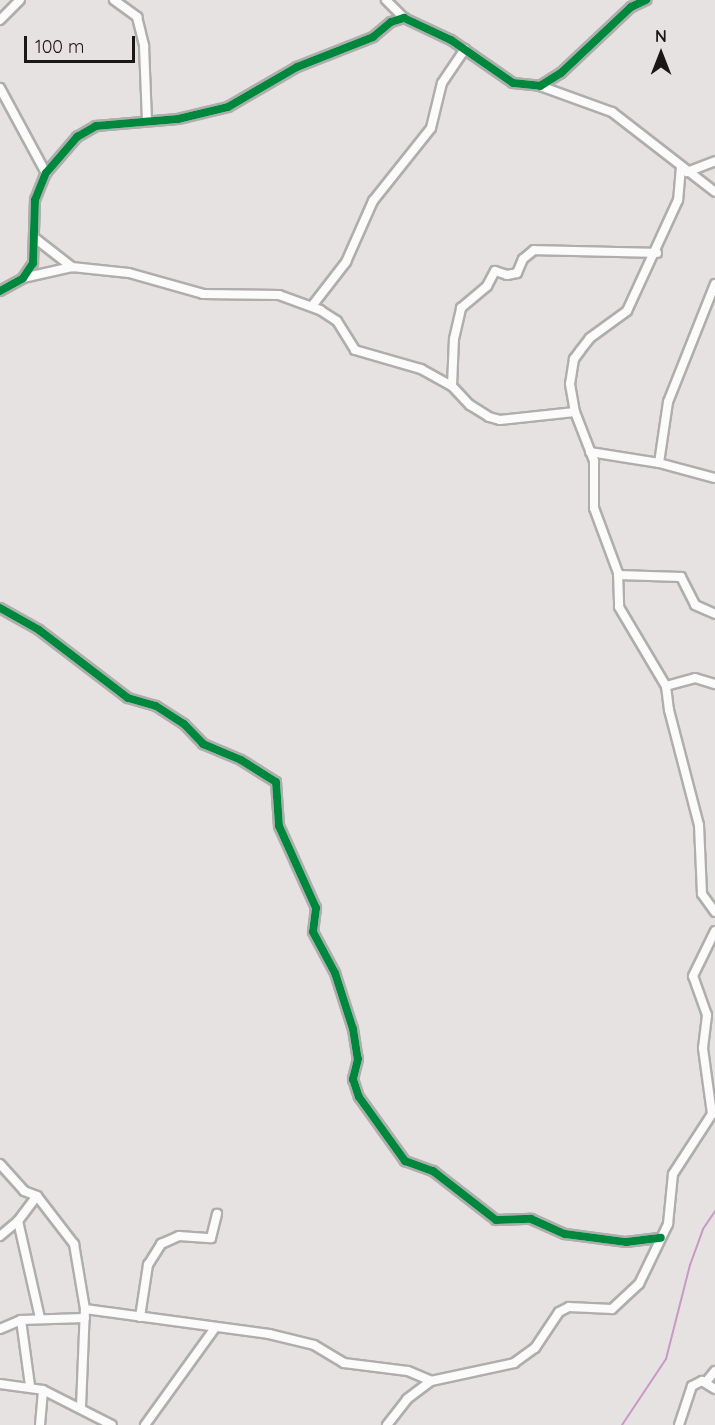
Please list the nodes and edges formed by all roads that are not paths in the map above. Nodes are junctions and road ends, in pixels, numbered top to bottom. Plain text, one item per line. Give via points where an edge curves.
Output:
1 (20, 0) edge
2 (114, 0) edge
3 (386, 0) edge
4 (646, 0) edge
5 (630, 3) edge
6 (404, 18) junction
7 (0, 20) edge
8 (465, 49) junction
9 (540, 86) junction
10 (0, 88) edge
11 (147, 122) junction
12 (715, 161) edge
13 (684, 169) junction
14 (46, 173) junction
15 (715, 192) edge
16 (36, 239) junction
17 (657, 253) junction
18 (72, 267) junction
19 (23, 278) junction
20 (715, 284) edge
21 (0, 291) edge
22 (312, 306) junction
23 (452, 386) junction
24 (575, 412) junction
25 (590, 452) junction
26 (659, 463) junction
27 (715, 478) edge
28 (618, 575) junction
29 (0, 608) edge
30 (715, 615) edge
31 (715, 684) edge
32 (666, 686) junction
33 (715, 912) edge
34 (715, 931) edge
35 (714, 1111) edge
36 (0, 1164) edge
37 (37, 1196) junction
38 (218, 1214) dead end
39 (18, 1221) junction
40 (0, 1236) edge
41 (661, 1238) junction
42 (85, 1309) junction
43 (140, 1317) junction
44 (40, 1318) junction
45 (85, 1318) junction
46 (21, 1320) junction
47 (215, 1328) junction
48 (0, 1329) edge
49 (715, 1371) edge
50 (431, 1381) junction
51 (706, 1382) junction
52 (0, 1384) edge
53 (30, 1386) junction
54 (715, 1389) edge
55 (43, 1390) junction
56 (81, 1407) junction
57 (40, 1425) edge
58 (112, 1425) edge
59 (145, 1425) edge
60 (387, 1425) edge
61 (679, 1425) edge

1 - 7 street
2 - 11 street via 132,9 137,17 144,46
3 - 6 street
4 - 5 street
5 - 9 street via 561,73
6 - 8 street
6 - 11 street via 391,22 373,37 297,67 228,107
8 - 9 street via 513,83
8 - 22 street via 442,83 430,128 373,201 346,262
9 - 13 street via 612,112
10 - 14 street
11 - 14 street via 96,126 77,138
12 - 13 street
13 - 15 street
13 - 17 street via 678,200
14 - 16 street via 35,200
16 - 18 street
16 - 19 street via 33,263
17 - 23 street via 534,250 523,259 517,273 495,271 487,286 461,309 454,339
17 - 24 street via 627,311 590,338 574,359 570,384
18 - 19 street
18 - 22 street via 129,273 203,294 279,295
19 - 21 street
20 - 26 street via 668,402
22 - 23 street via 337,321 355,350 404,362
23 - 24 street via 470,405 500,420
24 - 25 street
25 - 26 street
25 - 28 street via 594,461 594,508
26 - 27 street
28 - 30 street via 681,577 695,605
28 - 32 street via 619,607
29 - 41 street via 39,630 128,698 156,706 184,724 203,744 241,760 276,782 279,826 316,908 313,932 335,973 354,1029 358,1096 405,1161 433,1171 496,1220 531,1219 565,1234 626,1242
31 - 32 street via 695,678
32 - 33 street via 699,825 702,894
34 - 35 street via 693,976 707,1015 703,1048
35 - 41 street via 673,1174 668,1224
36 - 37 street via 24,1191
37 - 39 street
37 - 42 street via 74,1244
38 - 43 street via 211,1238 172,1237 156,1251 148,1265
39 - 40 street
39 - 44 street
41 - 50 street via 639,1284 612,1309 568,1307 551,1320 535,1348 514,1363
42 - 43 street
42 - 45 street
43 - 47 street
44 - 45 street
44 - 46 street
45 - 56 street
46 - 48 street
46 - 53 street
47 - 50 street via 305,1342 344,1363 408,1371
47 - 59 street
49 - 51 street
50 - 60 street via 407,1399
51 - 54 street
51 - 61 street via 692,1386
52 - 53 street
53 - 55 street
55 - 56 street
55 - 57 street
56 - 58 street

